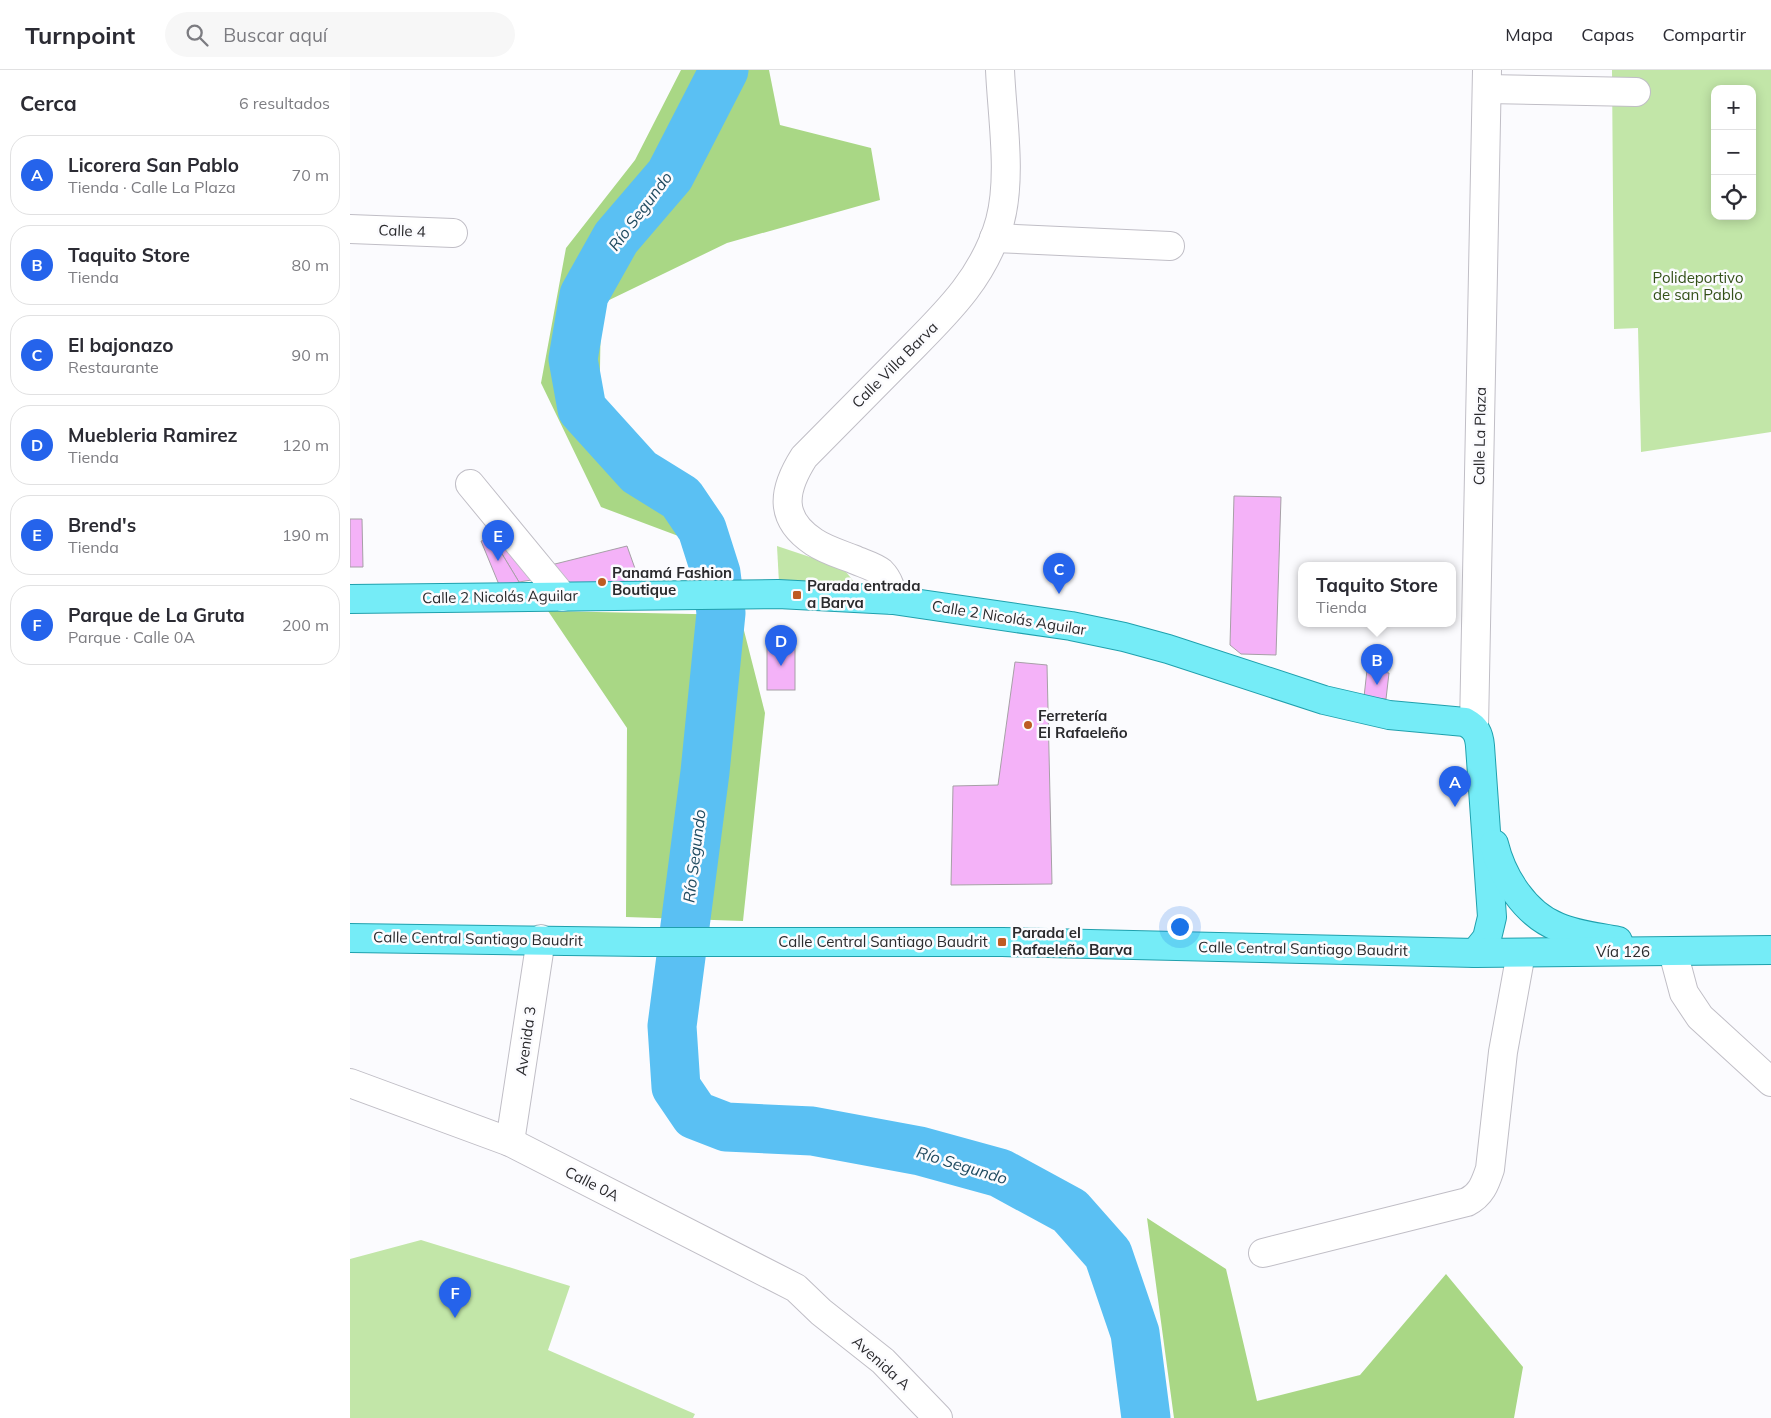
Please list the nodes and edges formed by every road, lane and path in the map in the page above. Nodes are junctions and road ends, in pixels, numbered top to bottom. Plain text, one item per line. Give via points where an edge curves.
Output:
1 (1000, 70) edge
2 (1487, 79) edge
3 (1636, 92) dead end
4 (350, 229) edge
5 (454, 232) dead end
6 (994, 238) junction
7 (1170, 246) dead end
8 (470, 484) dead end
9 (563, 597) junction
10 (350, 599) edge
11 (892, 600) junction
12 (1474, 727) junction
13 (1484, 802) junction
14 (350, 938) edge
15 (541, 939) junction
16 (1771, 950) edge
17 (1673, 952) junction
18 (1475, 953) junction
19 (1521, 953) junction
20 (1771, 1082) edge
21 (350, 1083) edge
22 (510, 1142) junction
23 (1263, 1253) dead end
24 (821, 1312) joint
25 (938, 1418) edge

1 - 6 street, Calle Villa Barva via 1004,196
2 - 3 street
2 - 12 street, Calle La Plaza
4 - 5 street, Calle 4
6 - 7 street
6 - 11 street, Calle Villa Barva via 978,272 957,302 804,457 788,490 792,522 816,543 880,571 890,585
8 - 9 street
9 - 10 main road, Calle 2 Nicolás Aguilar
9 - 11 main road, Calle 2 Nicolás Aguilar via 778,594
11 - 12 main road, Calle 2 Nicolás Aguilar via 1071,626 1124,637 1168,648 1324,700 1389,715 1449,719
12 - 13 main road, Calle La Plaza via 1479,734
13 - 17 main road via 1497,854 1515,892 1535,913 1557,927
13 - 18 main road via 1492,917 1487,938
14 - 15 main road, Calle Central Santiago Baudrit
15 - 18 main road, Calle Central Santiago Baudrit via 1002,942
15 - 22 street, Avenida 3
16 - 17 main road, Vía 126
17 - 19 main road, Vía 126
17 - 20 street via 1684,993 1700,1017
18 - 19 main road, Vía 126
19 - 23 street via 1503,1052 1490,1169 1476,1198
21 - 22 street, Calle 0A
22 - 24 street, Calle 0A via 796,1288
24 - 25 street, Avenida A via 883,1361

